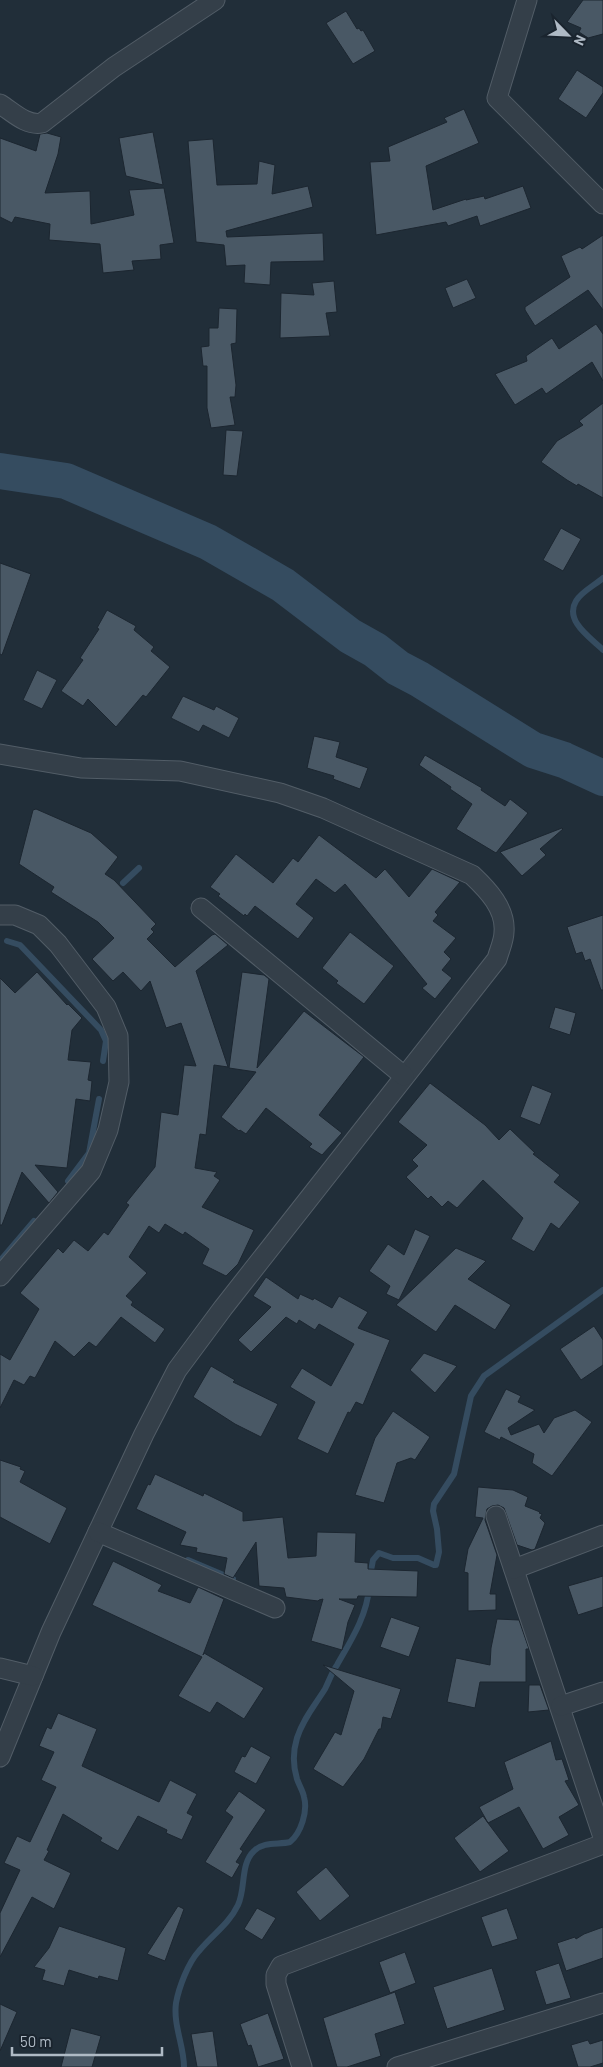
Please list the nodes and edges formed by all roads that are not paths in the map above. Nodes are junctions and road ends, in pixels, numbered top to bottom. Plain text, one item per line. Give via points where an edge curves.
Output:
1 (527, 0) edge
2 (206, 2) edge
3 (0, 104) edge
4 (603, 204) edge
5 (0, 754) edge
6 (201, 908) dead end
7 (0, 915) edge
8 (404, 1076) junction
9 (0, 1276) edge
10 (496, 1516) dead end
11 (98, 1532) junction
12 (603, 1535) edge
13 (514, 1569) junction
14 (275, 1608) dead end
15 (0, 1668) edge
16 (33, 1676) junction
17 (603, 1692) edge
18 (561, 1706) junction
19 (0, 1757) edge
20 (603, 1837) edge
21 (603, 1844) edge
22 (603, 2003) edge
23 (302, 2067) edge
24 (397, 2067) edge

1 - 4 street via 496,98
2 - 3 street via 42,123 27,122
5 - 8 street via 81,768 180,771 280,793 323,808 472,875 501,910 504,932 497,959
6 - 8 street
7 - 9 street via 15,915 39,925 58,944 106,1007 118,1036 118,1082 108,1130 91,1171
8 - 11 street via 177,1370
10 - 13 street
11 - 14 street
11 - 16 street
12 - 13 street
13 - 18 street
15 - 16 street
16 - 19 street
17 - 18 street
18 - 20 street
21 - 23 street via 281,1966 276,1984
22 - 24 street

